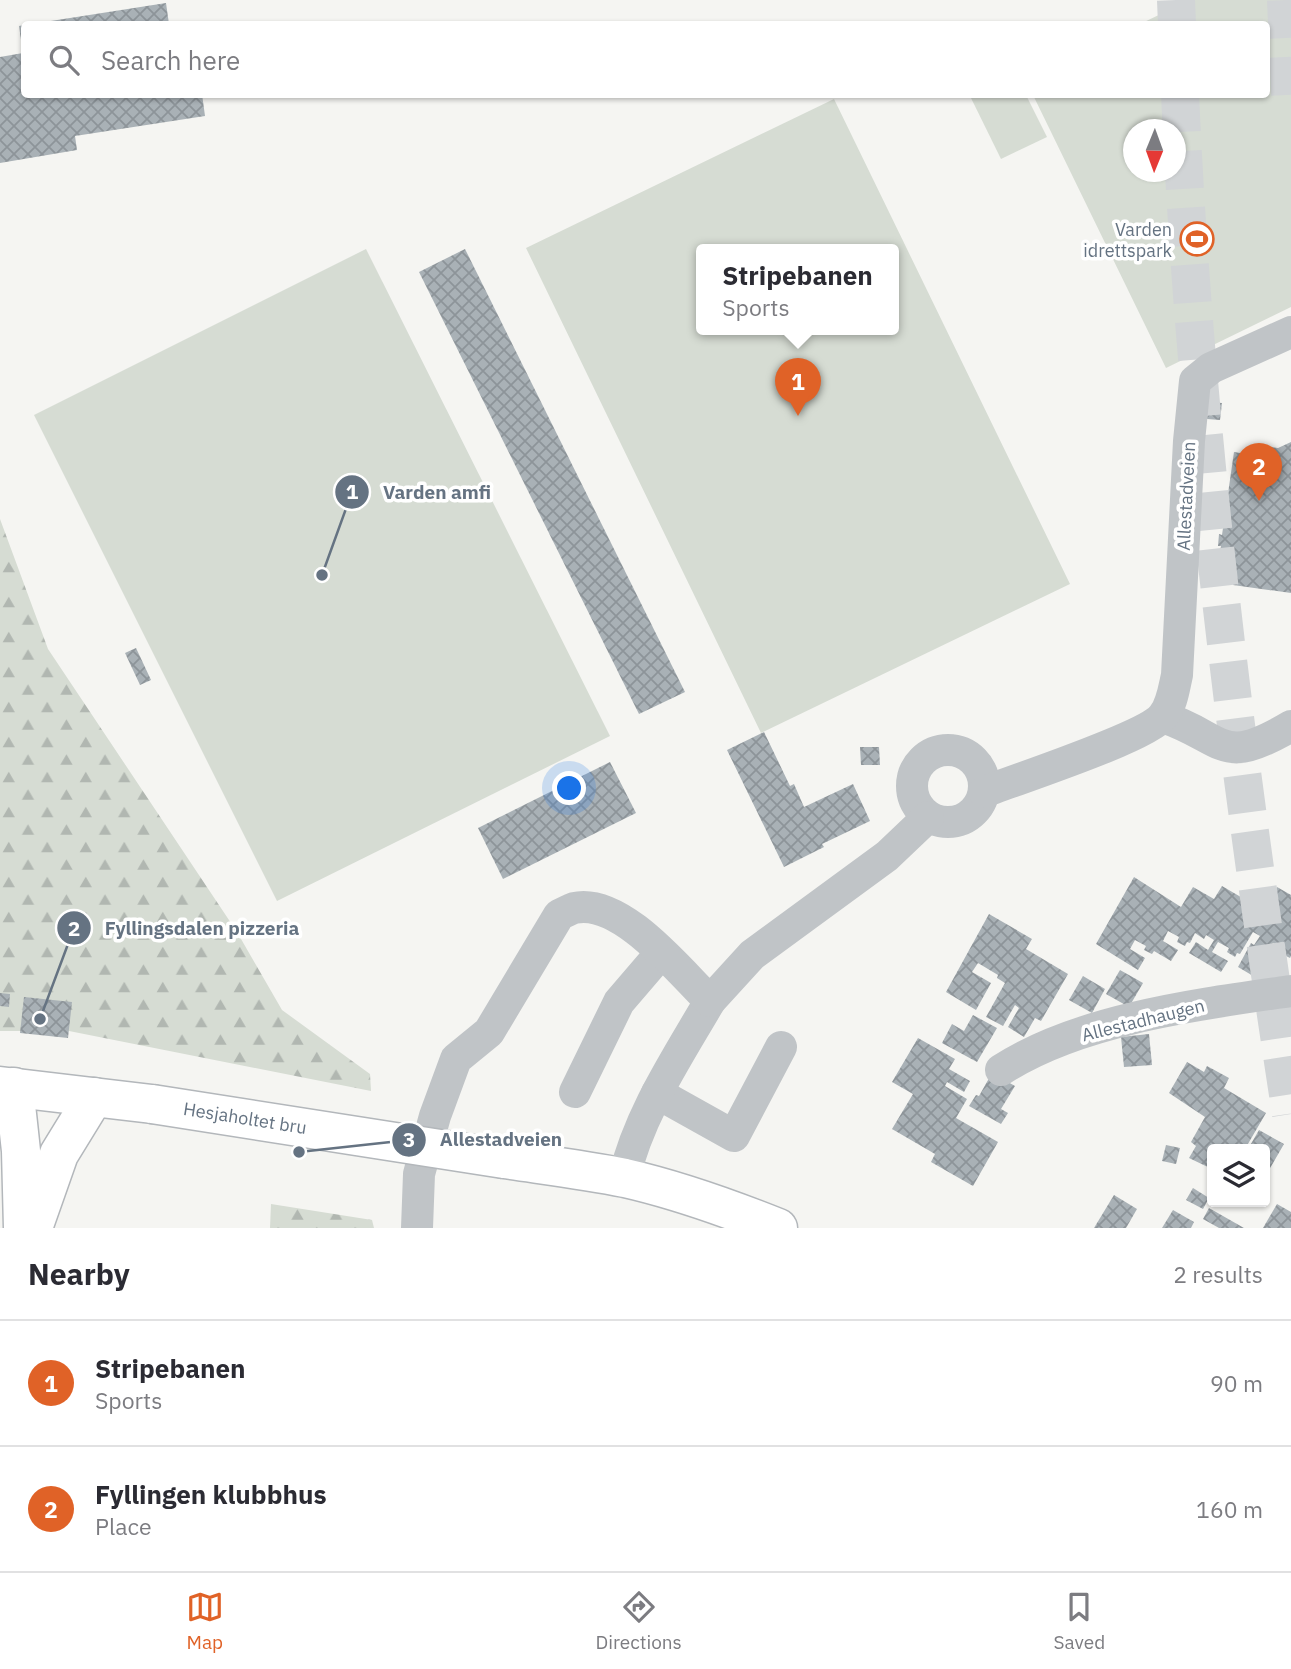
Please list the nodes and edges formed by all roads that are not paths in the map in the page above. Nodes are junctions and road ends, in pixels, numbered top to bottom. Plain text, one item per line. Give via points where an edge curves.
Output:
1 (1291, 332) edge
2 (1163, 717) junction
3 (1291, 726) edge
4 (984, 792) junction
5 (928, 817) junction
6 (661, 953) junction
7 (1291, 990) edge
8 (710, 1001) junction
9 (781, 1047) dead end
10 (1001, 1070) dead end
11 (7, 1086) edge
12 (576, 1092) dead end
13 (657, 1093) junction
14 (94, 1097) junction
15 (624, 1178) junction
16 (23, 1228) edge
17 (33, 1228) edge
18 (417, 1228) edge
19 (778, 1228) edge

1 - 2 street, Allestadveien via 1211,368 1195,381 1177,675
2 - 3 street via 1237,750
2 - 4 street via 1137,733
4 - 5 street via 973,813 963,820 939,822
4 - 5 street via 980,768 972,759 950,749 938,751 918,764 911,787 913,799
5 - 8 street via 887,856 752,955
6 - 8 street
6 - 12 street via 619,1002
6 - 18 street via 636,928 609,913 574,908 559,915 489,1032 456,1059 419,1174
7 - 10 street, Allestadhaugen via 1180,1007 1098,1029 1025,1055
8 - 13 street
9 - 13 street via 734,1136
11 - 14 main road
11 - 16 main road via 21,1151
13 - 15 street via 629,1155
14 - 15 main road, Hesjaholtet bru, bridge
14 - 17 main road via 59,1154
15 - 19 main road via 701,1199

